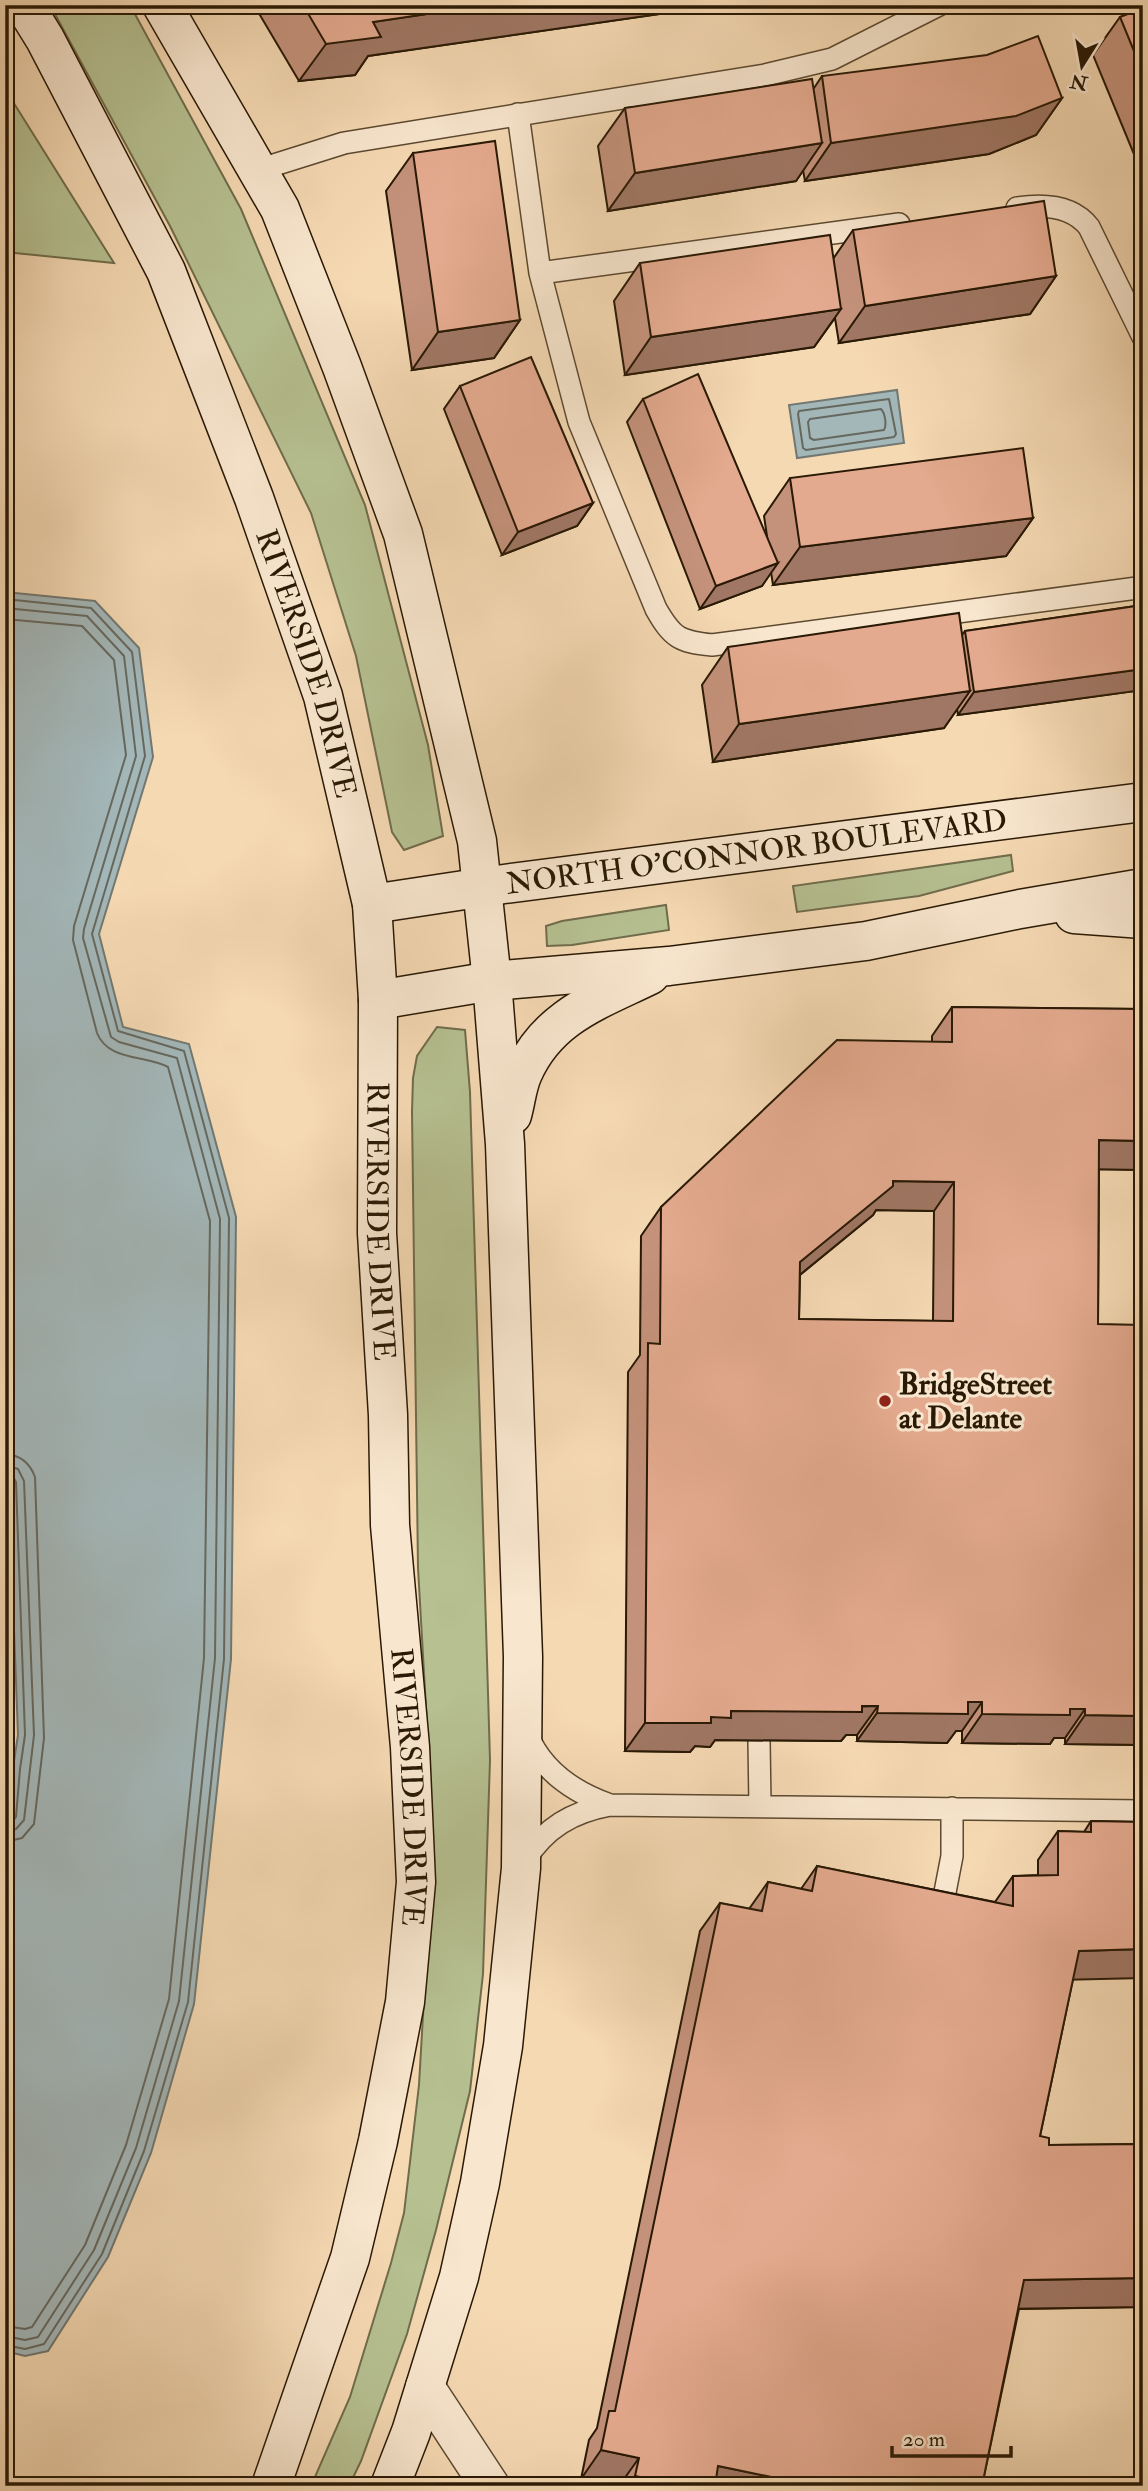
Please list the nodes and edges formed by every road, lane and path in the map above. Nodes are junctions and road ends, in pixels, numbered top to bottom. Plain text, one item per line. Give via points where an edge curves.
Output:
1 (24, 5) edge
2 (162, 5) edge
3 (939, 5) edge
4 (518, 114) junction
5 (258, 170) junction
6 (1002, 210) edge
7 (920, 221) edge
8 (540, 273) junction
9 (1143, 337) edge
10 (1143, 584) edge
11 (1143, 802) edge
12 (483, 887) junction
13 (1143, 888) edge
14 (372, 904) junction
15 (1020, 909) junction
16 (1143, 919) edge
17 (668, 966) junction
18 (492, 981) junction
19 (378, 1000) junction
20 (505, 1144) junction
21 (523, 1723) junction
22 (759, 1741) edge
23 (610, 1805) junction
24 (760, 1806) junction
25 (953, 1808) junction
26 (1143, 1811) edge
27 (521, 1868) junction
28 (939, 1924) edge
29 (425, 2387) junction
30 (271, 2486) edge
31 (390, 2486) edge
32 (490, 2486) edge

1 - 14 main road, RIVERSIDE DRIVE via 166,271 254,498 323,696
2 - 5 main road
3 - 4 lane via 832,59 765,75
4 - 5 lane via 344,143
4 - 8 lane
5 - 12 main road via 280,209 403,534 477,841
6 - 9 lane via 1043,204 1081,217
7 - 8 lane
8 - 10 lane via 579,422 656,609 669,631 692,643 712,645
11 - 12 main road, NORTH O'CONNOR BOULEVARD
12 - 14 main road, NORTH O'CONNOR BOULEVARD
12 - 18 main road
13 - 15 main road
14 - 19 main road, RIVERSIDE DRIVE
15 - 16 main road
15 - 17 main road via 866,941
17 - 18 main road
17 - 20 main road via 579,1010 545,1037 522,1075
18 - 19 main road
18 - 20 main road
19 - 30 main road, RIVERSIDE DRIVE via 377,1233 390,1525 410,1747 416,1882 405,2002 350,2258
20 - 21 main road
21 - 23 lane via 532,1746 566,1785
21 - 27 main road
22 - 24 lane
23 - 24 lane
23 - 27 lane via 570,1816 553,1827
24 - 25 lane
25 - 26 lane
25 - 28 lane via 952,1856
27 - 29 main road via 503,2046 480,2183
29 - 31 main road
29 - 32 main road

